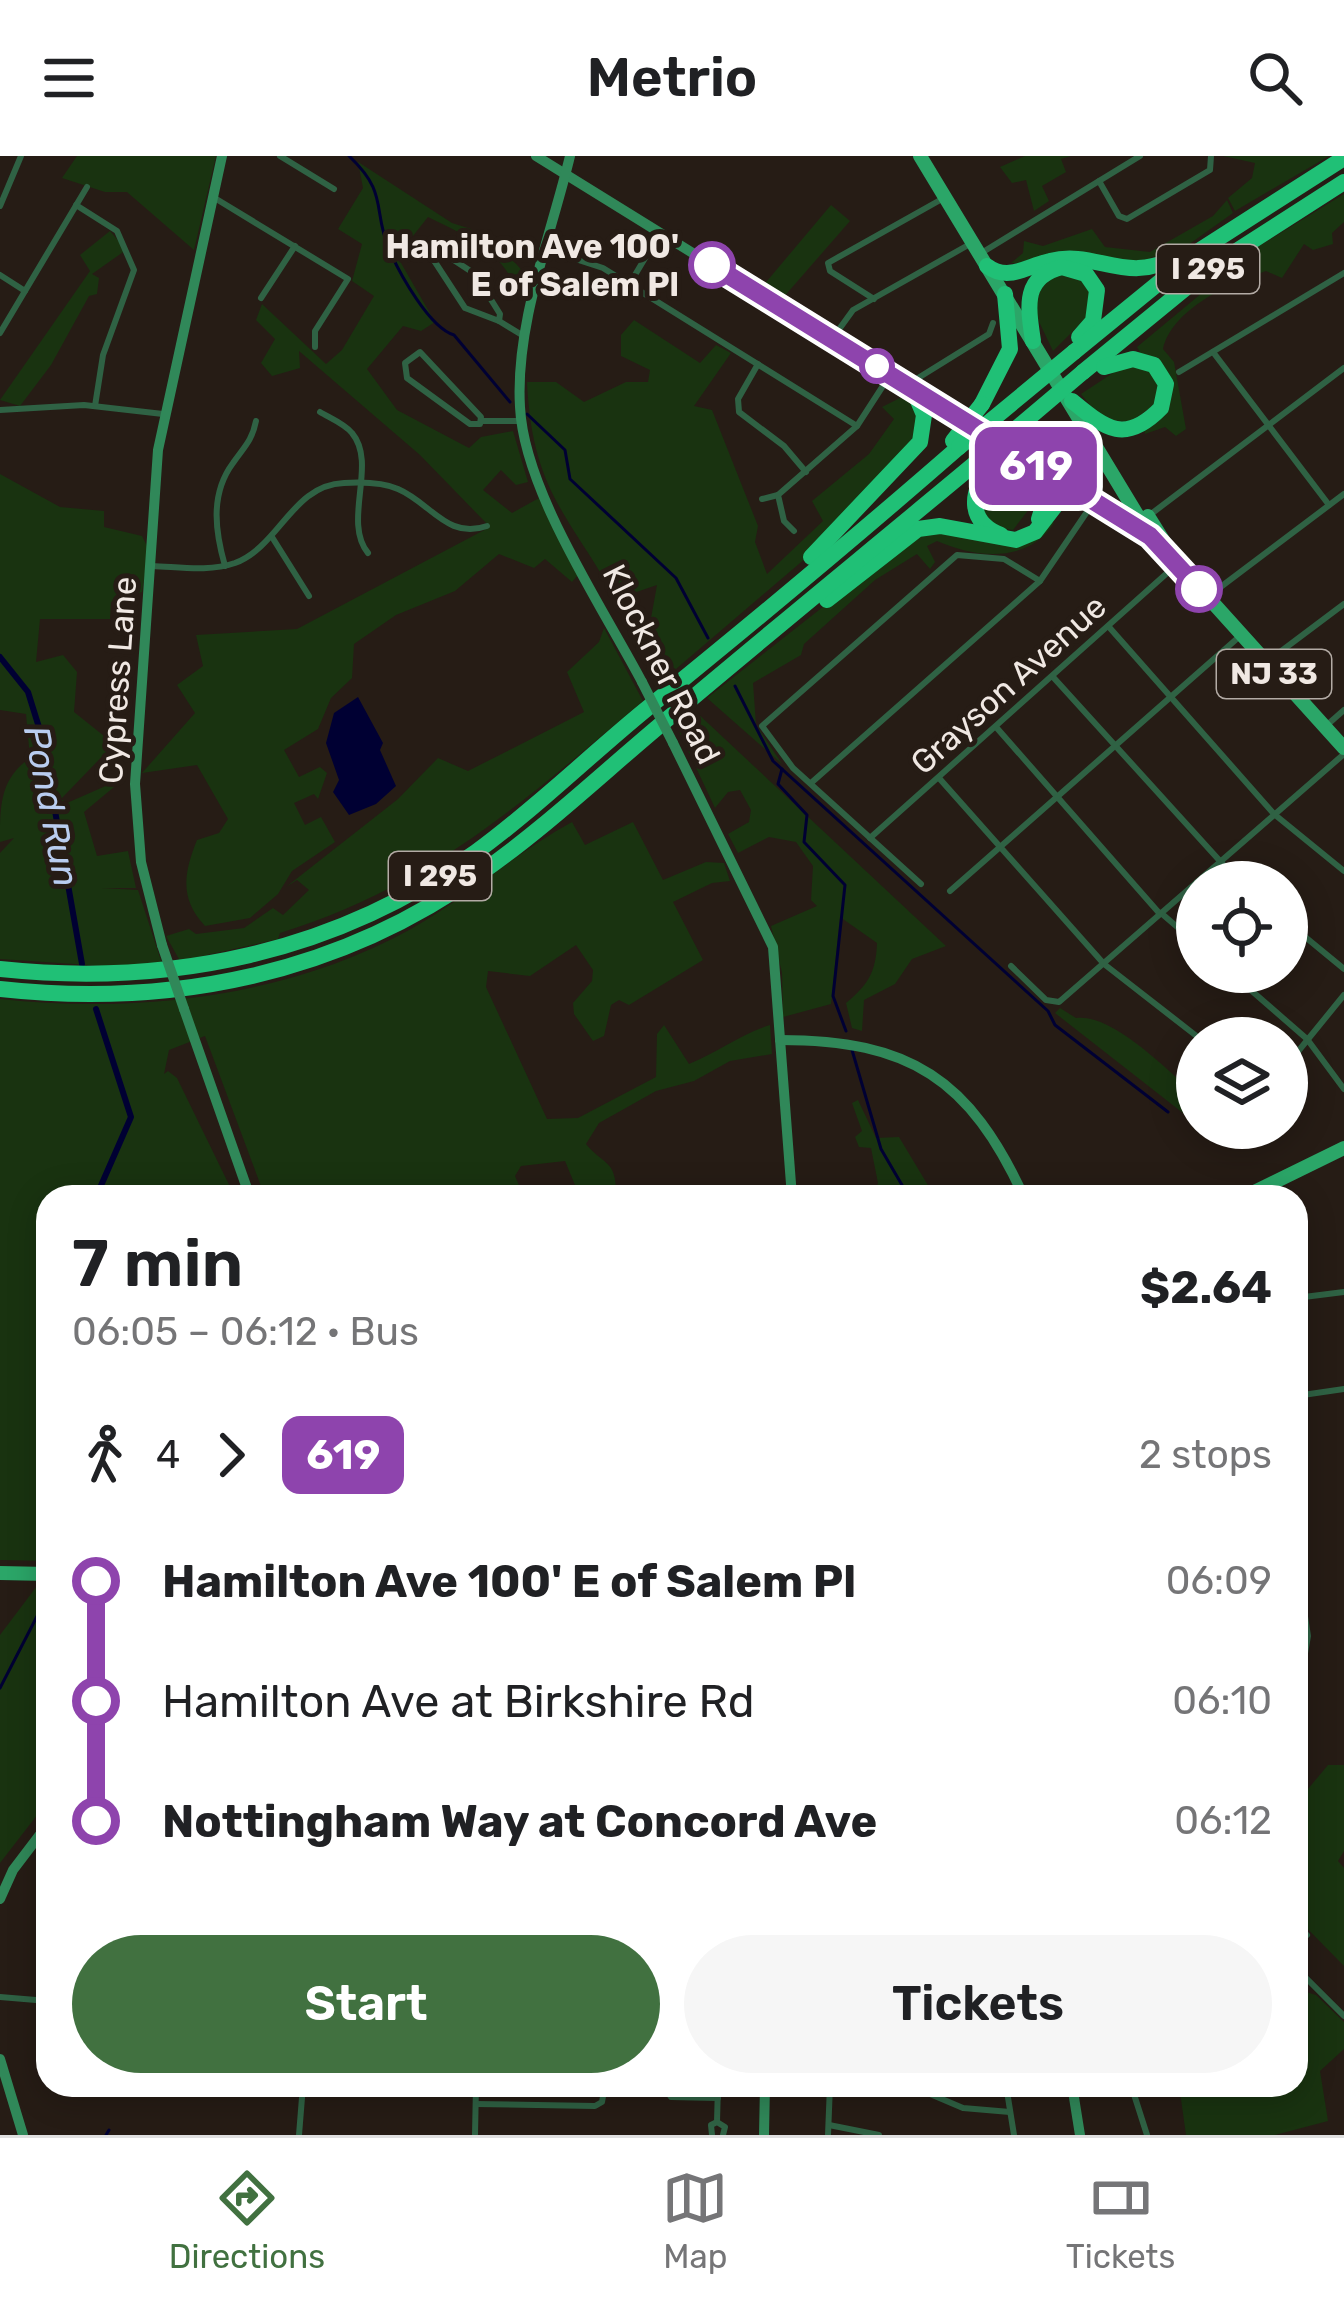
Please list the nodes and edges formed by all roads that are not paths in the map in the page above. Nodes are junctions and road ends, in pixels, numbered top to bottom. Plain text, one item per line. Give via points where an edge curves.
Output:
1 (21, 156) edge
2 (222, 156) edge
3 (280, 156) edge
4 (536, 156) edge
5 (570, 156) edge
6 (920, 156) edge
7 (1140, 156) edge
8 (1210, 156) edge
9 (1344, 158) edge
10 (566, 175) junction
11 (1099, 181) junction
12 (1336, 186) edge
13 (87, 187) dead end
14 (334, 189) dead end
15 (213, 197) junction
16 (945, 197) junction
17 (76, 205) junction
18 (0, 206) edge
19 (660, 233) junction
20 (1218, 237) junction
21 (295, 246) junction
22 (548, 250) junction
23 (980, 254) junction
24 (1344, 273) edge
25 (0, 275) edge
26 (629, 285) junction
27 (25, 291) junction
28 (1004, 294) junction
29 (261, 298) dead end
30 (874, 299) junction
31 (499, 321) junction
32 (993, 323) dead end
33 (0, 333) edge
34 (526, 337) junction
35 (832, 339) junction
36 (1034, 341) junction
37 (314, 347) dead end
38 (1071, 349) junction
39 (1213, 352) junction
40 (758, 364) junction
41 (1344, 368) edge
42 (1093, 373) junction
43 (1179, 373) dead end
44 (890, 375) junction
45 (910, 387) junction
46 (1072, 401) junction
47 (95, 406) junction
48 (0, 410) edge
49 (320, 412) dead end
50 (164, 414) junction
51 (256, 421) dead end
52 (482, 421) junction
53 (520, 421) junction
54 (1269, 424) junction
55 (857, 426) junction
56 (988, 436) junction
57 (956, 444) junction
58 (984, 466) junction
59 (806, 472) junction
60 (358, 483) junction
61 (1122, 484) junction
62 (1344, 494) edge
63 (778, 495) junction
64 (1087, 499) junction
65 (763, 500) dead end
66 (1329, 505) junction
67 (1115, 516) junction
68 (1141, 521) junction
69 (487, 526) dead end
70 (794, 531) dead end
71 (1150, 536) joint
72 (272, 537) junction
73 (889, 550) junction
74 (368, 553) dead end
75 (1178, 564) junction
76 (152, 566) junction
77 (225, 566) junction
78 (1040, 581) junction
79 (794, 584) junction
80 (309, 596) dead end
81 (1207, 598) junction
82 (1344, 604) edge
83 (1109, 627) junction
84 (1240, 636) junction
85 (1265, 663) junction
86 (732, 664) junction
87 (1052, 677) junction
88 (1171, 697) junction
89 (1344, 710) edge
90 (996, 727) junction
91 (1324, 727) junction
92 (1114, 747) junction
93 (1344, 751) edge
94 (939, 778) junction
95 (811, 783) junction
96 (1058, 797) junction
97 (1274, 814) junction
98 (870, 838) junction
99 (1000, 848) junction
100 (1214, 861) edge
101 (1222, 861) edge
102 (1344, 871) edge
103 (921, 884) dead end
104 (950, 891) dead end
105 (1176, 901) edge
106 (1161, 914) junction
107 (1176, 926) edge
108 (1308, 939) edge
109 (1104, 964) junction
110 (1010, 967) dead end
111 (0, 969) edge
112 (1344, 969) edge
113 (0, 989) edge
114 (1254, 993) edge
115 (1344, 995) edge
116 (1281, 1017) edge
117 (1176, 1020) edge
118 (1308, 1037) edge
119 (780, 1040) junction
120 (1308, 1042) edge
121 (1344, 1089) edge
122 (1344, 1148) edge
123 (246, 1185) edge
124 (791, 1185) edge
125 (1018, 1185) edge
126 (1272, 1185) edge
127 (1344, 1292) edge
128 (1308, 1296) edge
129 (1344, 1389) edge
130 (1308, 1394) edge
131 (0, 1573) edge
132 (36, 1574) edge
133 (36, 1840) edge
134 (0, 1899) edge
135 (1308, 1980) edge
136 (0, 1997) edge
137 (36, 2000) edge
138 (1344, 2016) edge
139 (0, 2059) edge
140 (300, 2097) edge
141 (476, 2097) edge
142 (603, 2097) edge
143 (671, 2097) edge
144 (765, 2097) edge
145 (830, 2097) edge
146 (937, 2097) edge
147 (1008, 2097) edge
148 (1074, 2097) edge
149 (1135, 2097) edge
150 (718, 2098) joint
151 (476, 2104) junction
152 (1010, 2112) junction
153 (717, 2122) junction
154 (829, 2125) junction
155 (23, 2135) edge
156 (299, 2135) edge
157 (475, 2135) edge
158 (712, 2135) edge
159 (723, 2135) edge
160 (764, 2135) edge
161 (828, 2135) edge
162 (879, 2135) edge
163 (1014, 2135) edge
164 (1080, 2135) edge
165 (1147, 2135) edge

1 - 18 street
2 - 15 main road, Cypress Lane
3 - 14 street
4 - 10 main road
5 - 10 main road, Klockner Road
6 - 16 main road, NJ 33
7 - 11 street
8 - 11 street via 1210,170 1127,219
9 - 20 highway, I 295
10 - 19 main road
10 - 22 main road, Klockner Road
11 - 23 street
12 - 42 highway, I 295 via 1210,268
13 - 17 street
15 - 21 street
15 - 50 main road, Cypress Lane
16 - 23 main road, NJ 33
16 - 30 street via 830,261 828,268
17 - 27 street
17 - 47 street via 117,231 133,261
19 - 26 street
19 - 35 main road
20 - 23 highway via 1144,270 1065,259 1010,274
20 - 38 highway, I 295
21 - 29 street
21 - 37 street via 348,279 315,331
22 - 26 street via 587,260
22 - 34 main road, Klockner Road
23 - 28 main road, NJ 33
23 - 30 street
24 - 39 street
25 - 27 street
26 - 40 street
27 - 33 street
28 - 36 main road, NJ 33
28 - 57 highway, bridge via 1010,350
30 - 35 street via 848,315
31 - 31 street via 475,274 434,253 458,301
31 - 34 street
32 - 45 street via 989,334
34 - 53 main road, Klockner Road
35 - 44 main road
36 - 38 highway via 1032,285 1053,269 1070,268 1092,281 1098,298 1094,321
36 - 46 main road, NJ 33
38 - 57 highway, I 295, bridge
39 - 43 street
39 - 54 street
40 - 55 street
40 - 59 street via 739,412
41 - 54 street
42 - 46 highway via 1133,359 1154,365 1166,384 1161,408 1114,430
42 - 58 highway, I 295, bridge
42 - 58 highway, bridge
44 - 45 main road
44 - 55 street
45 - 56 main road
45 - 79 highway via 924,415 920,442
46 - 61 main road, NJ 33
47 - 48 street
47 - 50 street
49 - 60 street via 356,438
50 - 76 main road, Cypress Lane
51 - 77 street via 218,499
52 - 52 street via 420,352 408,358 407,378 470,424
52 - 53 street
53 - 119 main road, Klockner Road, bridge via 542,492 767,930
54 - 66 street
54 - 68 street
55 - 59 street
56 - 58 highway via 1040,487 1041,513 1024,532 999,534 977,517
56 - 64 main road
57 - 79 highway, I 295
58 - 73 highway
58 - 86 highway, I 295
59 - 63 street
60 - 69 street via 400,490 457,529
60 - 72 street via 313,492
60 - 74 street via 359,535
61 - 67 main road via 1130,511
61 - 68 main road, NJ 33
62 - 66 street
63 - 65 street
63 - 70 street
64 - 67 main road
64 - 73 highway via 1062,496 1024,538 1009,542 933,525
64 - 78 street
66 - 81 street
67 - 68 main road
68 - 71 main road, NJ 33
68 - 75 main road, NJ 33
71 - 75 main road
72 - 77 street
72 - 80 street
73 - 86 highway
75 - 81 main road, NJ 33
75 - 83 street, Grayson Avenue
76 - 77 street
76 - 123 main road, Cypress Lane, bridge via 136,810 144,879
78 - 95 street
78 - 95 street via 1004,560 957,555 764,723 762,731
79 - 111 highway, I 295 via 494,838 378,910 204,967 120,975
81 - 84 main road, NJ 33
82 - 85 street
83 - 87 street, Grayson Avenue
83 - 88 street
84 - 85 main road, NJ 33
84 - 88 street
85 - 91 main road, NJ 33
86 - 113 highway, I 295 via 498,861 356,943 251,978 158,994
87 - 90 street, Grayson Avenue
87 - 92 street
88 - 92 street
88 - 97 street
89 - 91 street
90 - 94 street, Grayson Avenue
90 - 96 street
91 - 93 main road, NJ 33
92 - 96 street
92 - 100 street
93 - 97 street
94 - 98 street, Grayson Avenue
94 - 99 street
95 - 98 street
96 - 99 street
96 - 106 street
97 - 101 street
97 - 102 street
98 - 103 street
99 - 104 street
99 - 109 street
105 - 106 street
106 - 107 street
106 - 109 street
108 - 112 street
109 - 110 street via 1056,1004
109 - 117 street
114 - 116 street
115 - 118 street
119 - 124 main road, Klockner Road
119 - 125 main road via 870,1046 938,1077 991,1130
120 - 121 street
122 - 126 main road
127 - 128 street
129 - 130 street
131 - 132 main road
133 - 134 main road
135 - 138 street
136 - 137 street
139 - 155 main road
140 - 156 street
141 - 151 street
142 - 151 street via 595,2106
143 - 150 street
144 - 160 main road
145 - 154 street
146 - 152 street
147 - 152 street
148 - 164 main road
149 - 165 street
150 - 153 street
151 - 157 street
152 - 163 street
153 - 158 street
153 - 159 street
154 - 161 street
154 - 162 street

